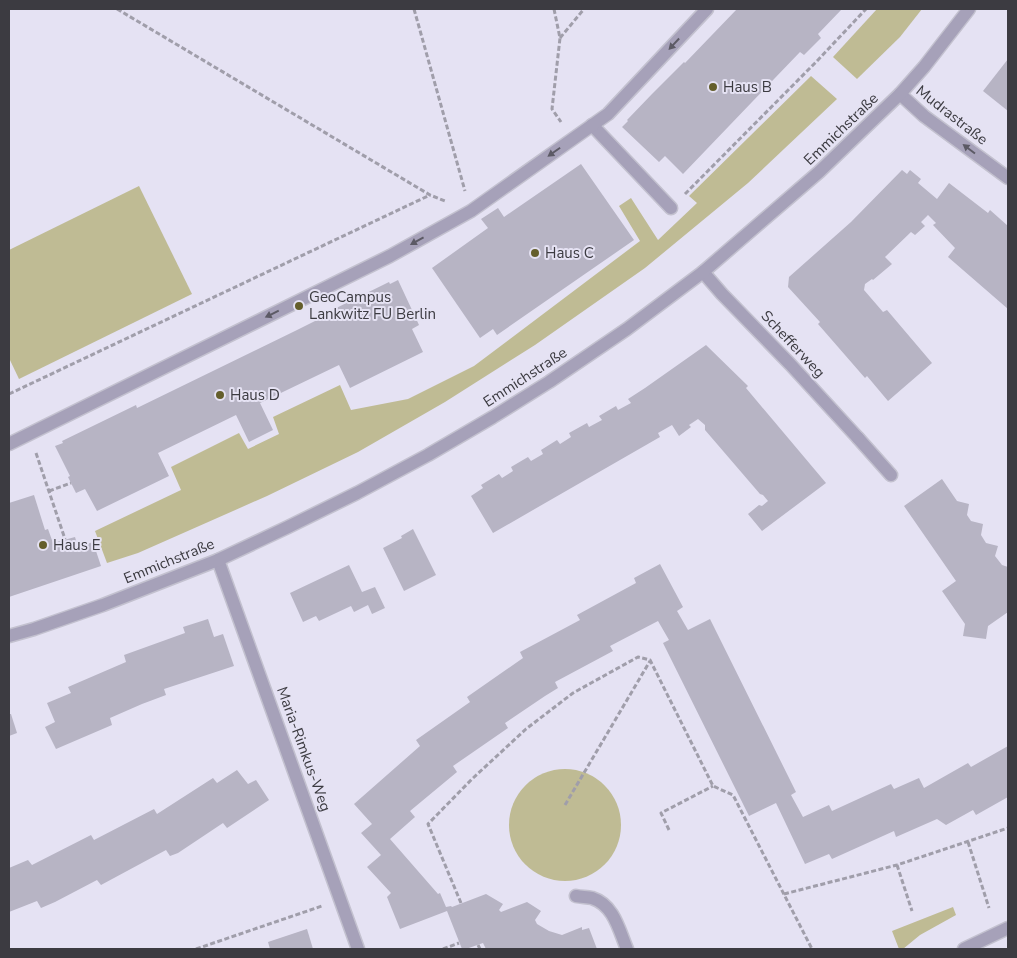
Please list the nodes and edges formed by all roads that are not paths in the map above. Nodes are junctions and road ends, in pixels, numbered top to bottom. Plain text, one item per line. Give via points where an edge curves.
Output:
1 (707, 9) edge
2 (969, 9) edge
3 (900, 94) junction
4 (592, 125) junction
5 (1008, 178) edge
6 (671, 208) road end
7 (703, 272) junction
8 (9, 444) edge
9 (890, 475) dead end
10 (218, 560) junction
11 (9, 636) edge
12 (576, 896) dead end
13 (1008, 928) edge
14 (358, 949) edge
15 (627, 949) edge
16 (964, 949) edge

1 -> 4 street via 608,114
2 - 3 street, Emmichstraße
5 -> 3 street, Mudrastraße via 924,116
3 - 7 street, Emmichstraße via 819,172
4 - 6 street
4 -> 8 street via 471,211 390,256
7 - 9 street, Schefferweg
7 - 10 street, Emmichstraße via 619,334 493,417 357,493
10 - 11 street, Emmichstraße via 103,605
10 - 14 street, Maria-Rimkus-Weg
12 - 15 street via 604,904 611,912
13 - 16 street

